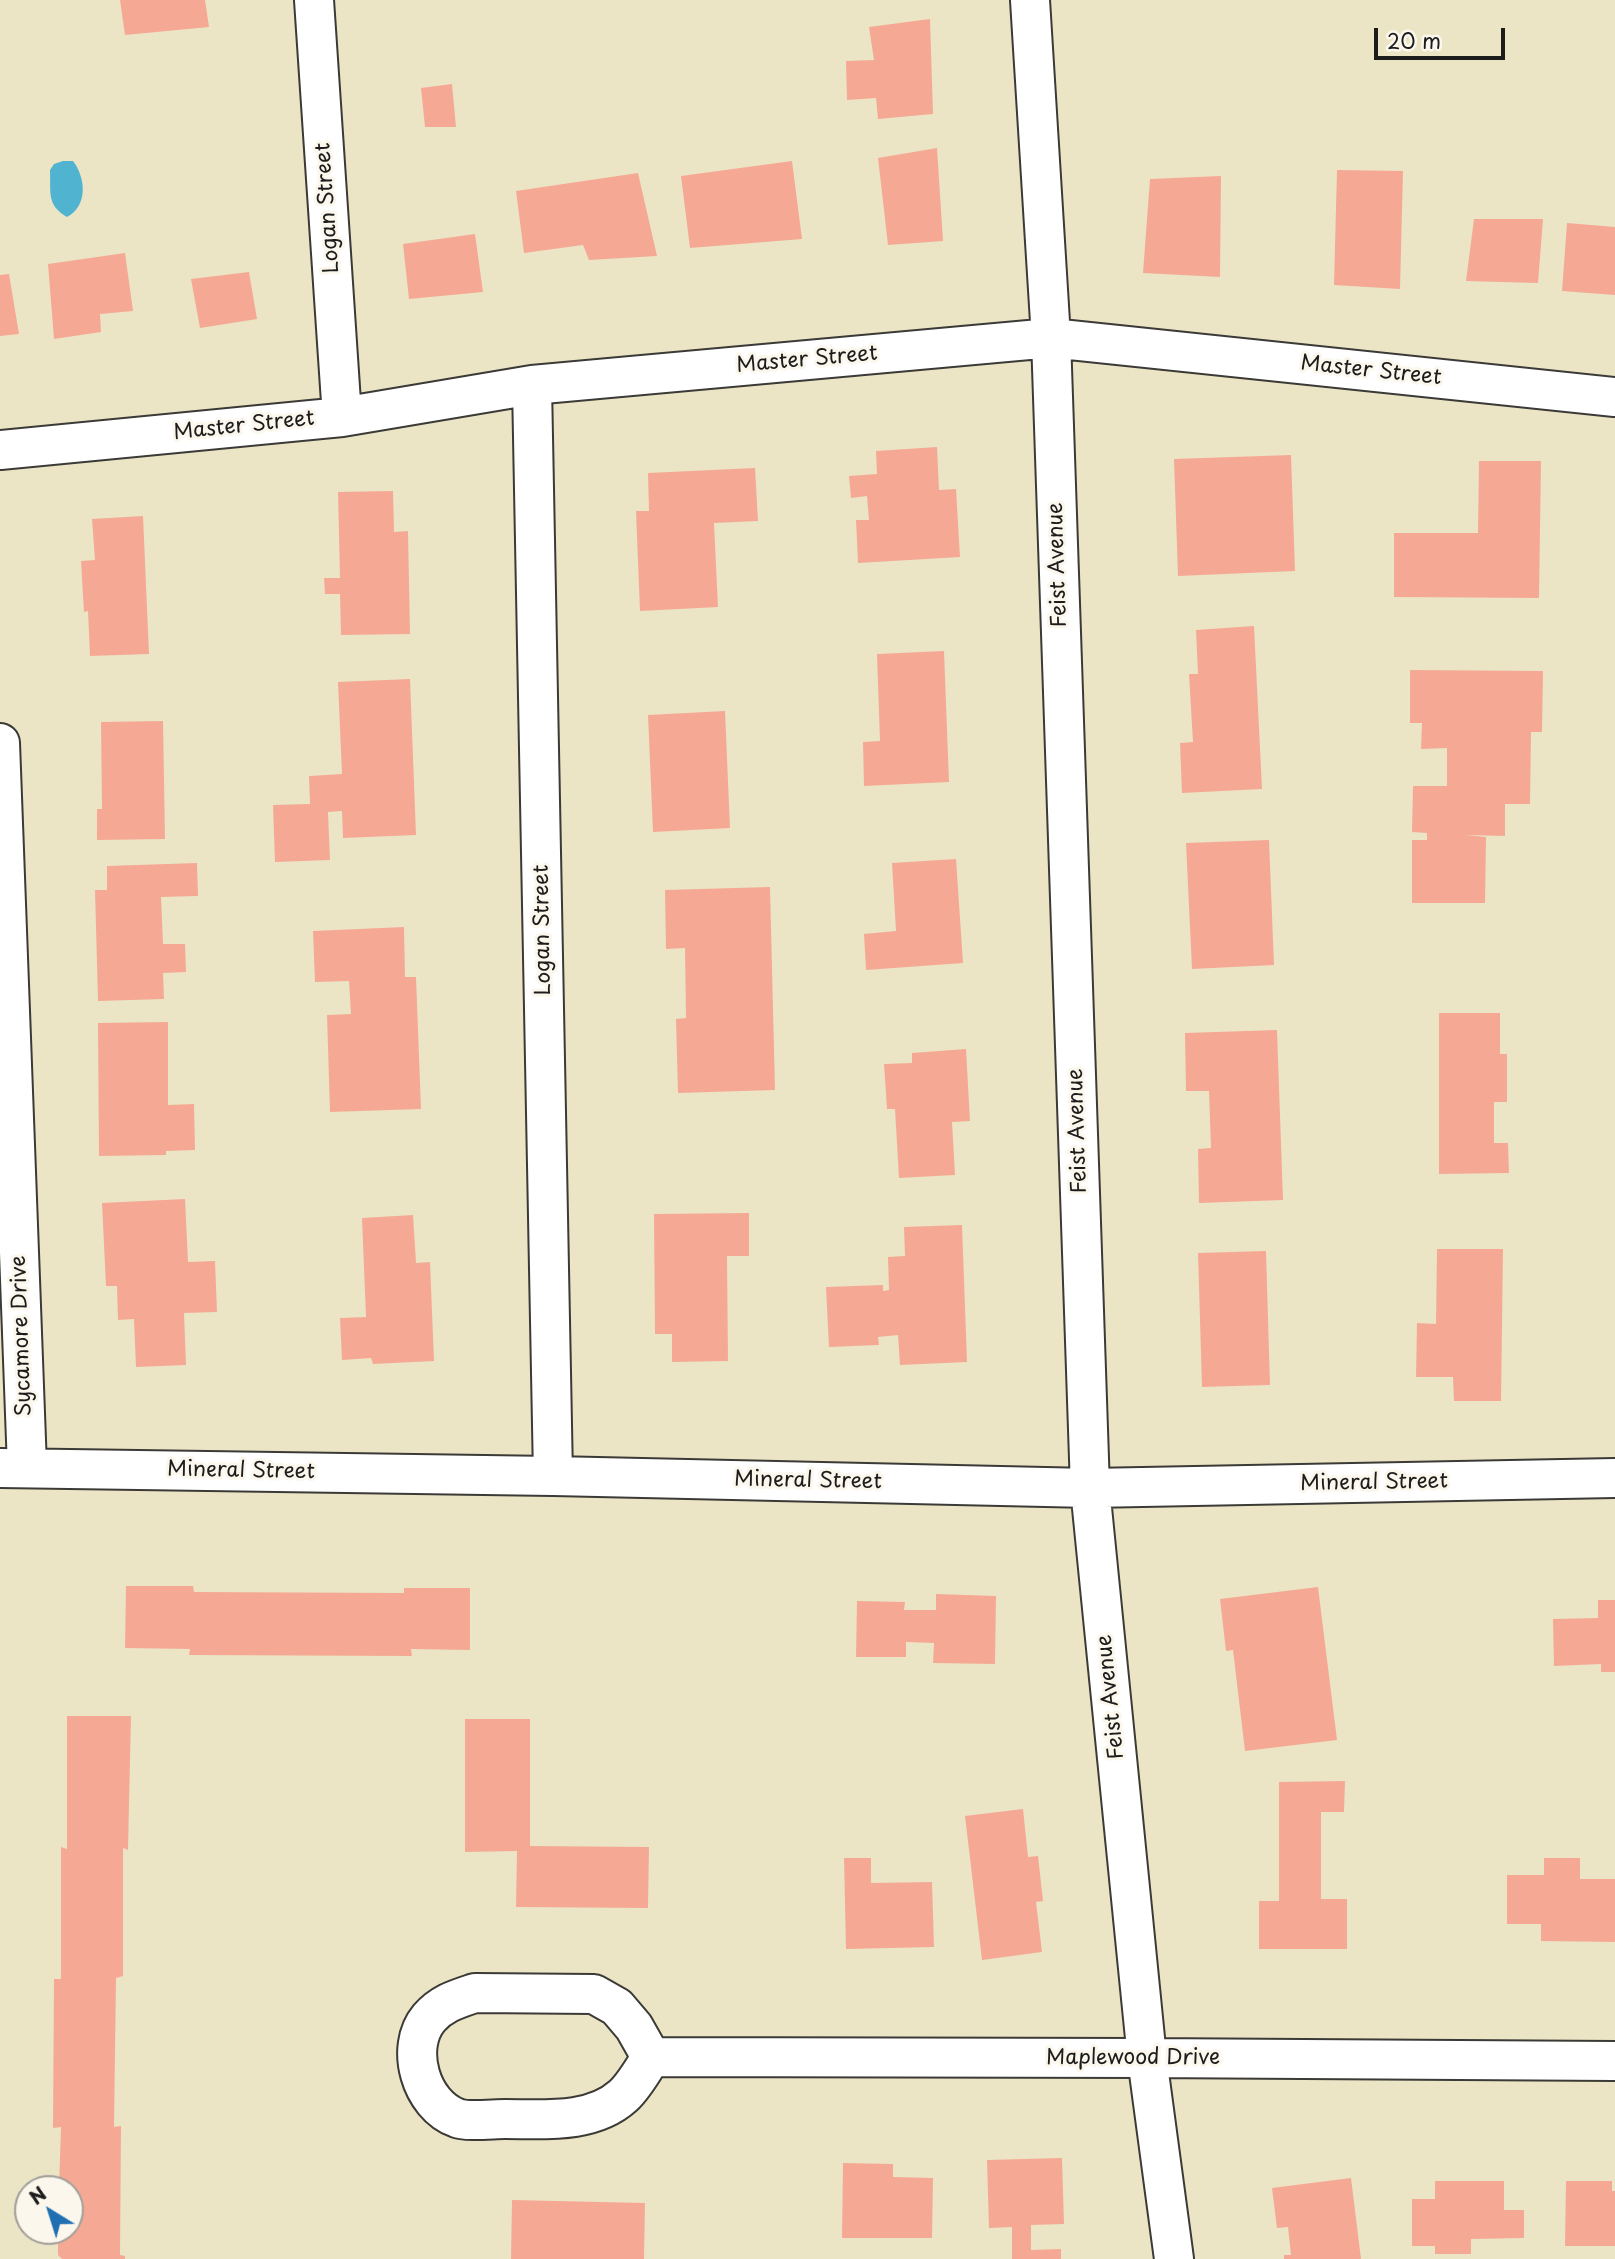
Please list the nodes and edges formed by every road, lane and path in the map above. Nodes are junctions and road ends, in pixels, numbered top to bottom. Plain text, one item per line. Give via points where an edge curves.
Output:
1 (314, 0) edge
2 (1030, 0) edge
3 (1051, 338) junction
4 (532, 385) junction
5 (1615, 397) edge
6 (342, 417) junction
7 (0, 450) edge
8 (0, 743) edge
9 (14, 1468) edge
10 (553, 1476) junction
11 (1615, 1478) edge
12 (1090, 1488) junction
13 (651, 2057) junction
14 (1147, 2057) junction
15 (1615, 2061) edge
16 (1174, 2259) edge

1 - 6 street, Logan Street
2 - 3 street, Feist Avenue
3 - 4 street, Master Street
3 - 5 street, Master Street
3 - 12 street, Feist Avenue
4 - 6 street, Master Street
4 - 10 street, Logan Street
6 - 7 street, Master Street
8 - 9 street, Sycamore Drive
9 - 10 street, Mineral Street
10 - 12 street, Mineral Street
11 - 12 street, Mineral Street
12 - 14 street, Feist Avenue
13 - 13 street via 617,2007 594,1994 475,1993 447,2001 428,2020 418,2043 419,2075 434,2102 457,2118 555,2119 597,2113 623,2096
13 - 14 street, Maplewood Drive
14 - 15 street, Maplewood Drive
14 - 16 street, Feist Avenue

